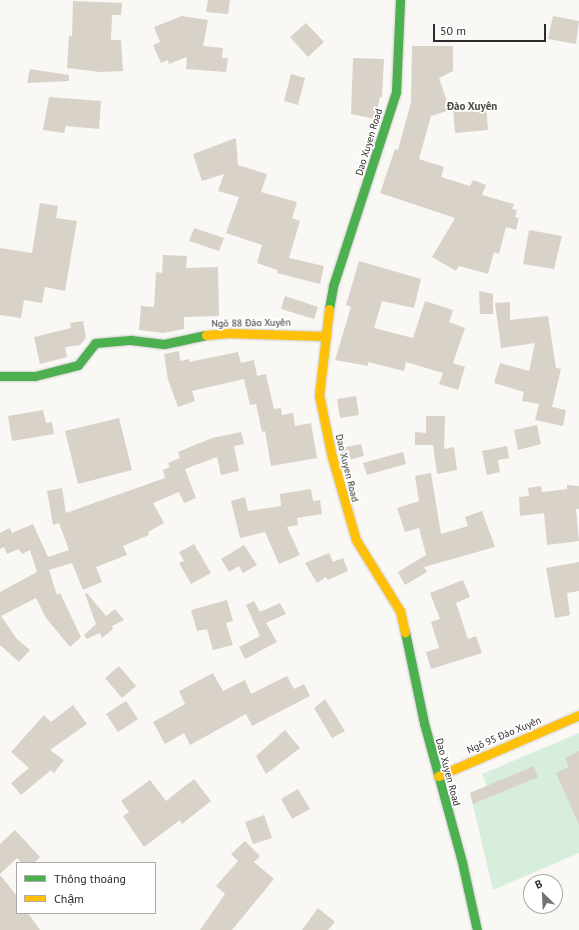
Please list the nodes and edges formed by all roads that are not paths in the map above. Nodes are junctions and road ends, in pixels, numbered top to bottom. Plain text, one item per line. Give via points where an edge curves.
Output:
1 (400, 0) edge
2 (324, 336) junction
3 (0, 376) edge
4 (579, 715) edge
5 (438, 776) junction
6 (477, 930) edge

1 - 2 street, Dao Xuyen Road via 396,92 382,142 333,286
2 - 3 street, Ngõ 88 Đào Xuyên via 227,333 198,336 164,344 131,340 95,343 78,365 35,376
2 - 5 street, Dao Xuyen Road via 319,395 349,520 356,540 400,611
4 - 5 street, Ngõ 95 Đào Xuyên
5 - 6 street, Dao Xuyen Road

